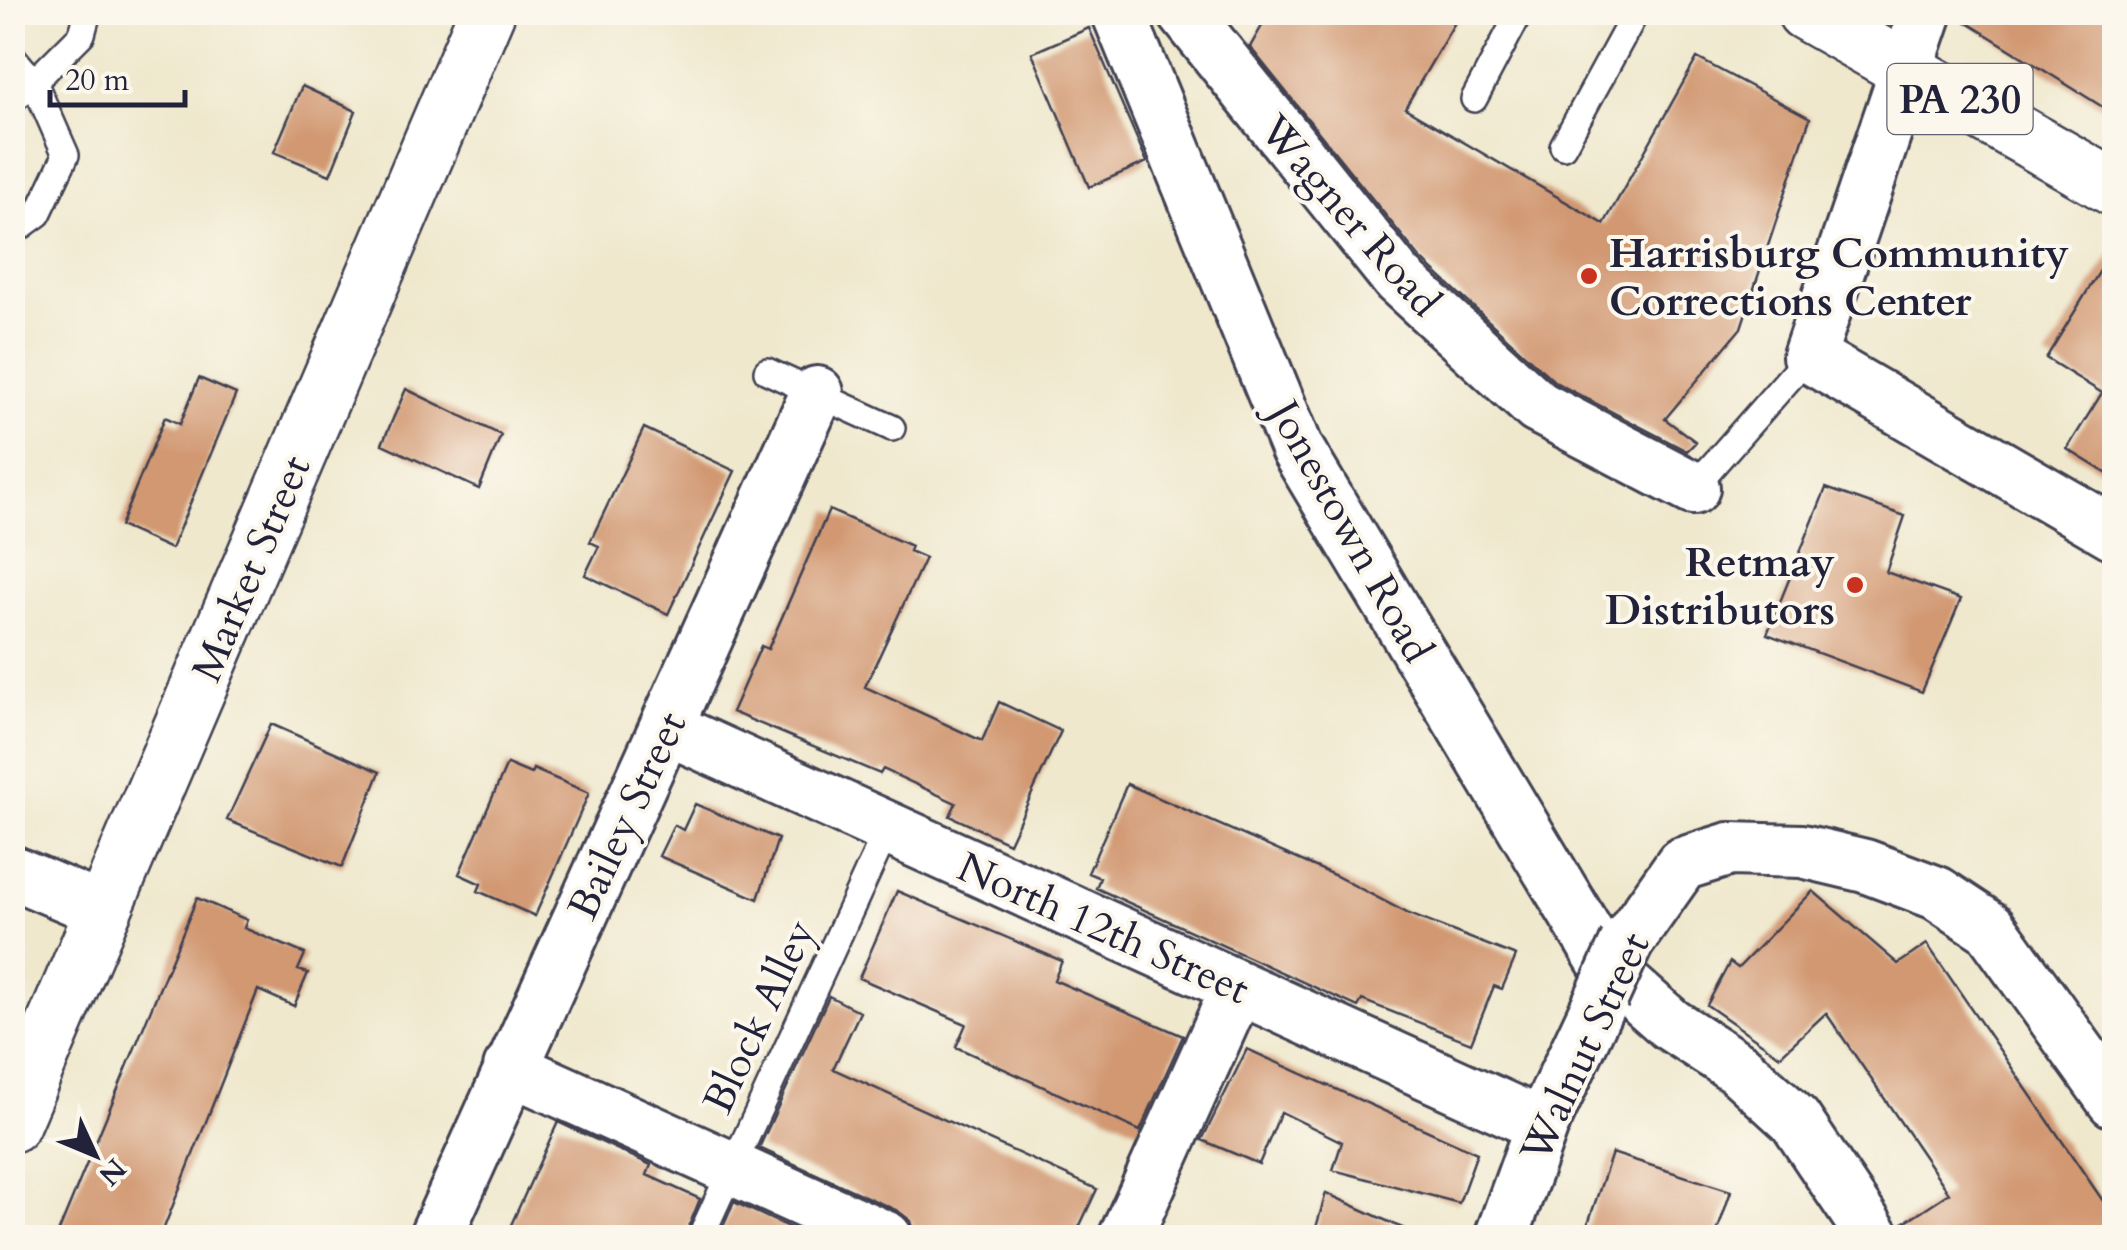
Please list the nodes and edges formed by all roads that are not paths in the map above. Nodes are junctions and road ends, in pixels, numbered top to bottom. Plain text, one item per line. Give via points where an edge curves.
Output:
1 (88, 12) edge
2 (488, 12) edge
3 (1118, 12) edge
4 (1184, 12) edge
5 (1520, 12) edge
6 (1636, 12) edge
7 (1805, 12) edge
8 (1926, 12) edge
9 (12, 56) edge
10 (1907, 68) junction
11 (34, 82) junction
12 (1474, 98) dead end
13 (12, 100) edge
14 (1563, 146) dead end
15 (2114, 188) edge
16 (12, 234) edge
17 (1809, 356) junction
18 (768, 371) dead end
19 (817, 393) junction
20 (892, 428) dead end
21 (1692, 488) joint
22 (2114, 533) edge
23 (667, 728) junction
24 (888, 828) junction
25 (12, 872) edge
26 (104, 911) junction
27 (1612, 970) junction
28 (1238, 987) junction
29 (510, 1068) junction
30 (2114, 1101) edge
31 (12, 1124) edge
32 (1542, 1126) junction
33 (732, 1168) junction
34 (435, 1238) edge
35 (700, 1238) edge
36 (886, 1238) edge
37 (1125, 1238) edge
38 (1501, 1238) edge
39 (1874, 1238) edge

1 - 11 lane via 82,34
2 - 26 main road, Market Street
3 - 27 street, Jonestown Road via 1298,449
4 - 21 street, Wagner Road via 1398,280 1538,407
5 - 12 lane
6 - 14 lane
7 - 10 main road, PA 230
8 - 10 street
9 - 11 lane
10 - 15 main road, PA 230
10 - 17 street
11 - 13 lane
11 - 16 lane via 66,155 38,214
17 - 21 lane
17 - 22 street
18 - 19 lane
19 - 20 lane
19 - 23 street, Bailey Street
23 - 24 street, North 12th Street
23 - 29 street, Bailey Street
24 - 28 street, North 12th Street
24 - 33 lane, Block Alley
25 - 26 street
26 - 31 main road, Market Street
27 - 30 street, Walnut Street via 1682,864 1730,849 1802,851 1865,866 1937,893 1990,928
27 - 32 street, Walnut Street
27 - 39 street, Jonestown Road via 1795,1120
28 - 32 street, North 12th Street
28 - 37 street
29 - 33 street
29 - 34 street, Bailey Street
32 - 38 street, Walnut Street
33 - 35 lane, Block Alley
33 - 36 street

